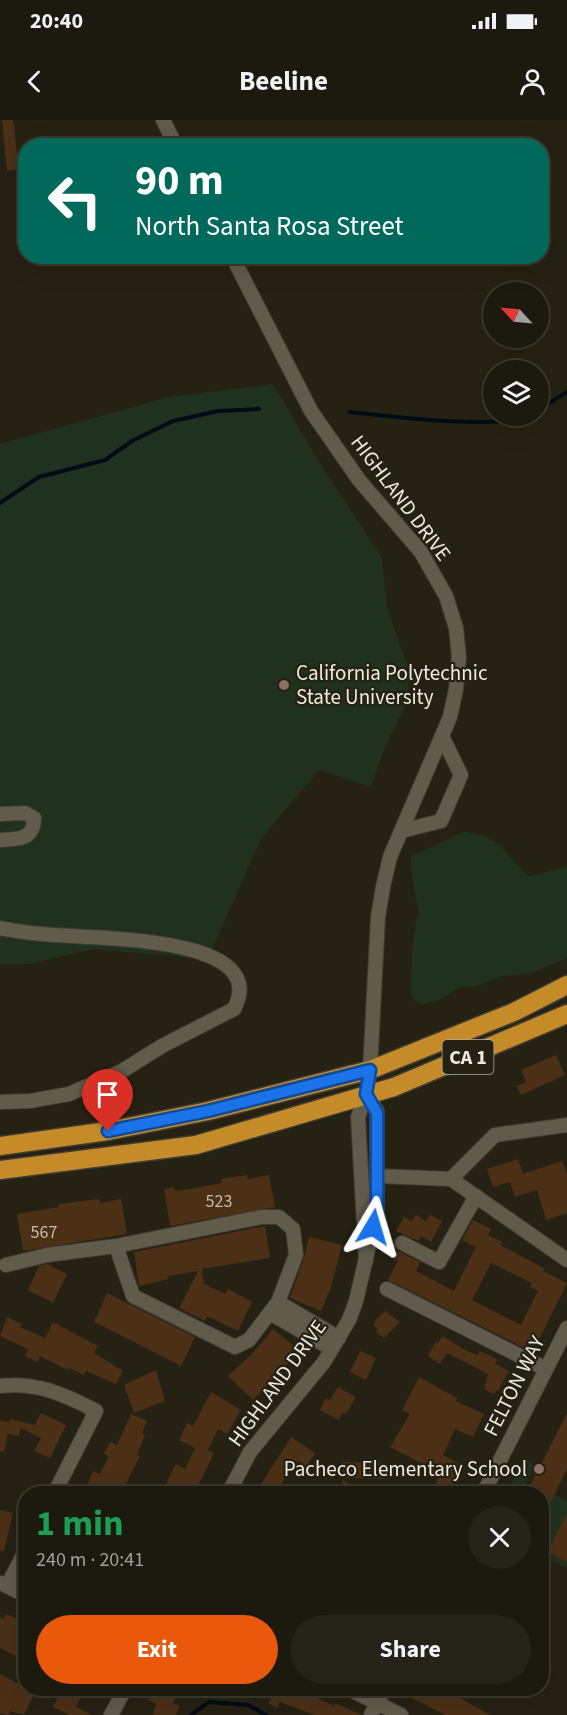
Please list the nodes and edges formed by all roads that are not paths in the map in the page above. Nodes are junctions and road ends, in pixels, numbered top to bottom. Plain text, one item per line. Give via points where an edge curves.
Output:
1 (164, 120) edge
2 (172, 138) edge
3 (236, 264) edge
4 (442, 736) junction
5 (0, 814) edge
6 (401, 831) junction
7 (0, 840) edge
8 (0, 928) edge
9 (567, 985) edge
10 (567, 1014) edge
11 (370, 1070) junction
12 (366, 1094) junction
13 (0, 1102) edge
14 (567, 1125) edge
15 (0, 1146) edge
16 (0, 1170) edge
17 (378, 1176) junction
18 (451, 1179) junction
19 (476, 1196) junction
20 (402, 1243) dead end
21 (116, 1246) junction
22 (567, 1260) edge
23 (366, 1261) junction
24 (6, 1265) dead end
25 (387, 1289) dead end
26 (274, 1308) junction
27 (567, 1328) edge
28 (335, 1344) junction
29 (546, 1369) junction
30 (0, 1386) edge
31 (58, 1486) edge
32 (232, 1486) edge
33 (487, 1486) edge
34 (18, 1562) edge
35 (3, 1584) edge
36 (18, 1592) edge
37 (121, 1696) edge
38 (358, 1696) edge
39 (374, 1709) edge
40 (111, 1715) edge
41 (401, 1715) edge

1 - 2 street
3 - 4 street, HIGHLAND DRIVE via 321,427 359,480 421,552 446,596 456,628 459,657 453,706
4 - 6 street, HIGHLAND DRIVE
4 - 6 street via 461,775 441,821
5 - 7 street via 25,813 34,818 30,835
6 - 11 street, HIGHLAND DRIVE via 388,867 378,917
8 - 13 street via 22,933 157,942 195,950 231,969 239,982 241,997 234,1009 122,1071 69,1094
9 - 11 highway, CA 1 via 514,1012
10 - 12 highway, CA 1 via 394,1087
11 - 12 street, HIGHLAND DRIVE
11 - 15 highway, CA 1 via 208,1111 108,1131
12 - 16 highway, CA 1 via 196,1145
12 - 17 street, HIGHLAND DRIVE via 377,1111
12 - 23 street, HIGHLAND DRIVE via 357,1117
14 - 18 street via 495,1135
17 - 18 street
17 - 23 street, HIGHLAND DRIVE via 377,1211
18 - 19 street
19 - 20 street via 439,1262
19 - 22 street
21 - 24 street via 46,1255
21 - 26 street via 133,1296 236,1347 249,1340
21 - 26 street via 279,1217 293,1229 296,1255
23 - 28 street, HIGHLAND DRIVE via 356,1301
25 - 29 street
26 - 28 street
27 - 29 street, FELTON WAY
28 - 32 street, HIGHLAND DRIVE via 250,1452
29 - 33 street, FELTON WAY
30 - 31 street via 18,1384 52,1389 96,1411
34 - 35 street
35 - 36 street
37 - 40 street
38 - 39 street
39 - 41 street

